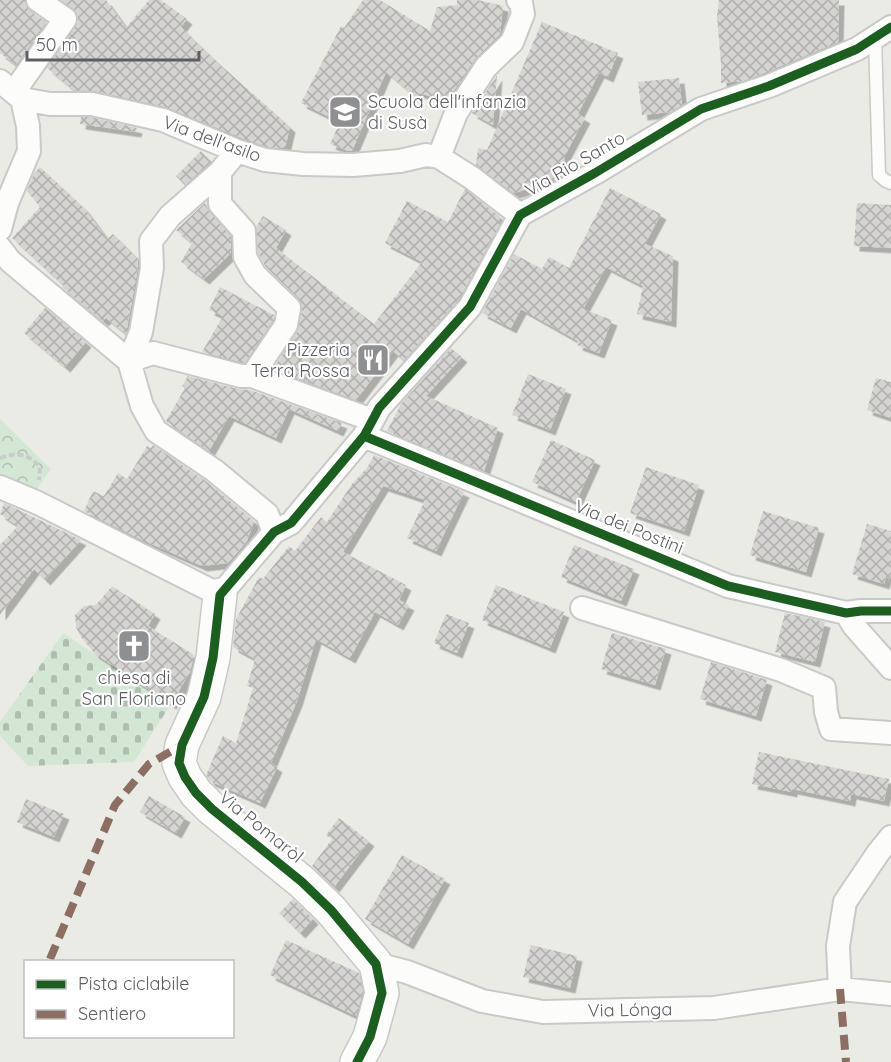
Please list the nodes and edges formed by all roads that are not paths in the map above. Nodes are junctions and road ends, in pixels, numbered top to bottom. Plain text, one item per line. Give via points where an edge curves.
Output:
1 (38, 0) edge
2 (521, 1) edge
3 (883, 32) edge
4 (12, 91) edge
5 (237, 151) junction
6 (440, 157) junction
7 (220, 172) junction
8 (891, 183) edge
9 (520, 215) junction
10 (0, 228) edge
11 (0, 248) edge
12 (129, 361) junction
13 (252, 375) junction
14 (368, 428) junction
15 (0, 487) edge
16 (274, 532) junction
17 (220, 595) junction
18 (582, 608) dead end
19 (891, 610) edge
20 (846, 613) junction
21 (891, 668) edge
22 (891, 733) edge
23 (891, 837) edge
24 (376, 964) junction
25 (840, 989) junction
26 (891, 994) edge
27 (357, 1062) edge

1 - 4 street via 64,19
2 - 6 street via 523,14 512,42 486,67 456,113
3 - 8 lane via 879,175
3 - 9 street, Via Rio Santo via 857,50 701,109
4 - 5 street, Via dell'asilo via 51,104 92,104 163,120
4 - 10 street via 28,126 29,151
5 - 6 street, Via dell'asilo via 266,160 303,164 353,165 426,155
5 - 7 street
6 - 9 street
7 - 12 street via 170,216 151,241 152,268 141,332
7 - 13 street via 220,204 243,231 245,257 255,275 289,308 286,325
9 - 14 street, Via Rio Santo via 470,307 379,408
11 - 12 street via 10,261
12 - 13 street, Via dei Postini via 153,353 241,376
12 - 16 street via 142,406 156,431 215,471 267,514
13 - 14 street, Via dei Postini
14 - 16 street, Via Rio Santo via 291,524
14 - 20 street, Via dei Postini via 728,586
15 - 17 street via 38,502
16 - 17 street, Via Rio Santo
17 - 24 street, Via Pomaròl via 204,697 182,745 179,763 196,794 310,889
18 - 22 street via 781,670 824,688 831,729
19 - 20 street, Via dei Postini
20 - 21 street
23 - 25 street via 845,902 838,946
24 - 25 street, Via Lónga via 482,1001 543,1012 714,1008
24 - 27 street, Via Pomaròl via 382,993 370,1036
25 - 26 street, Via Lónga

